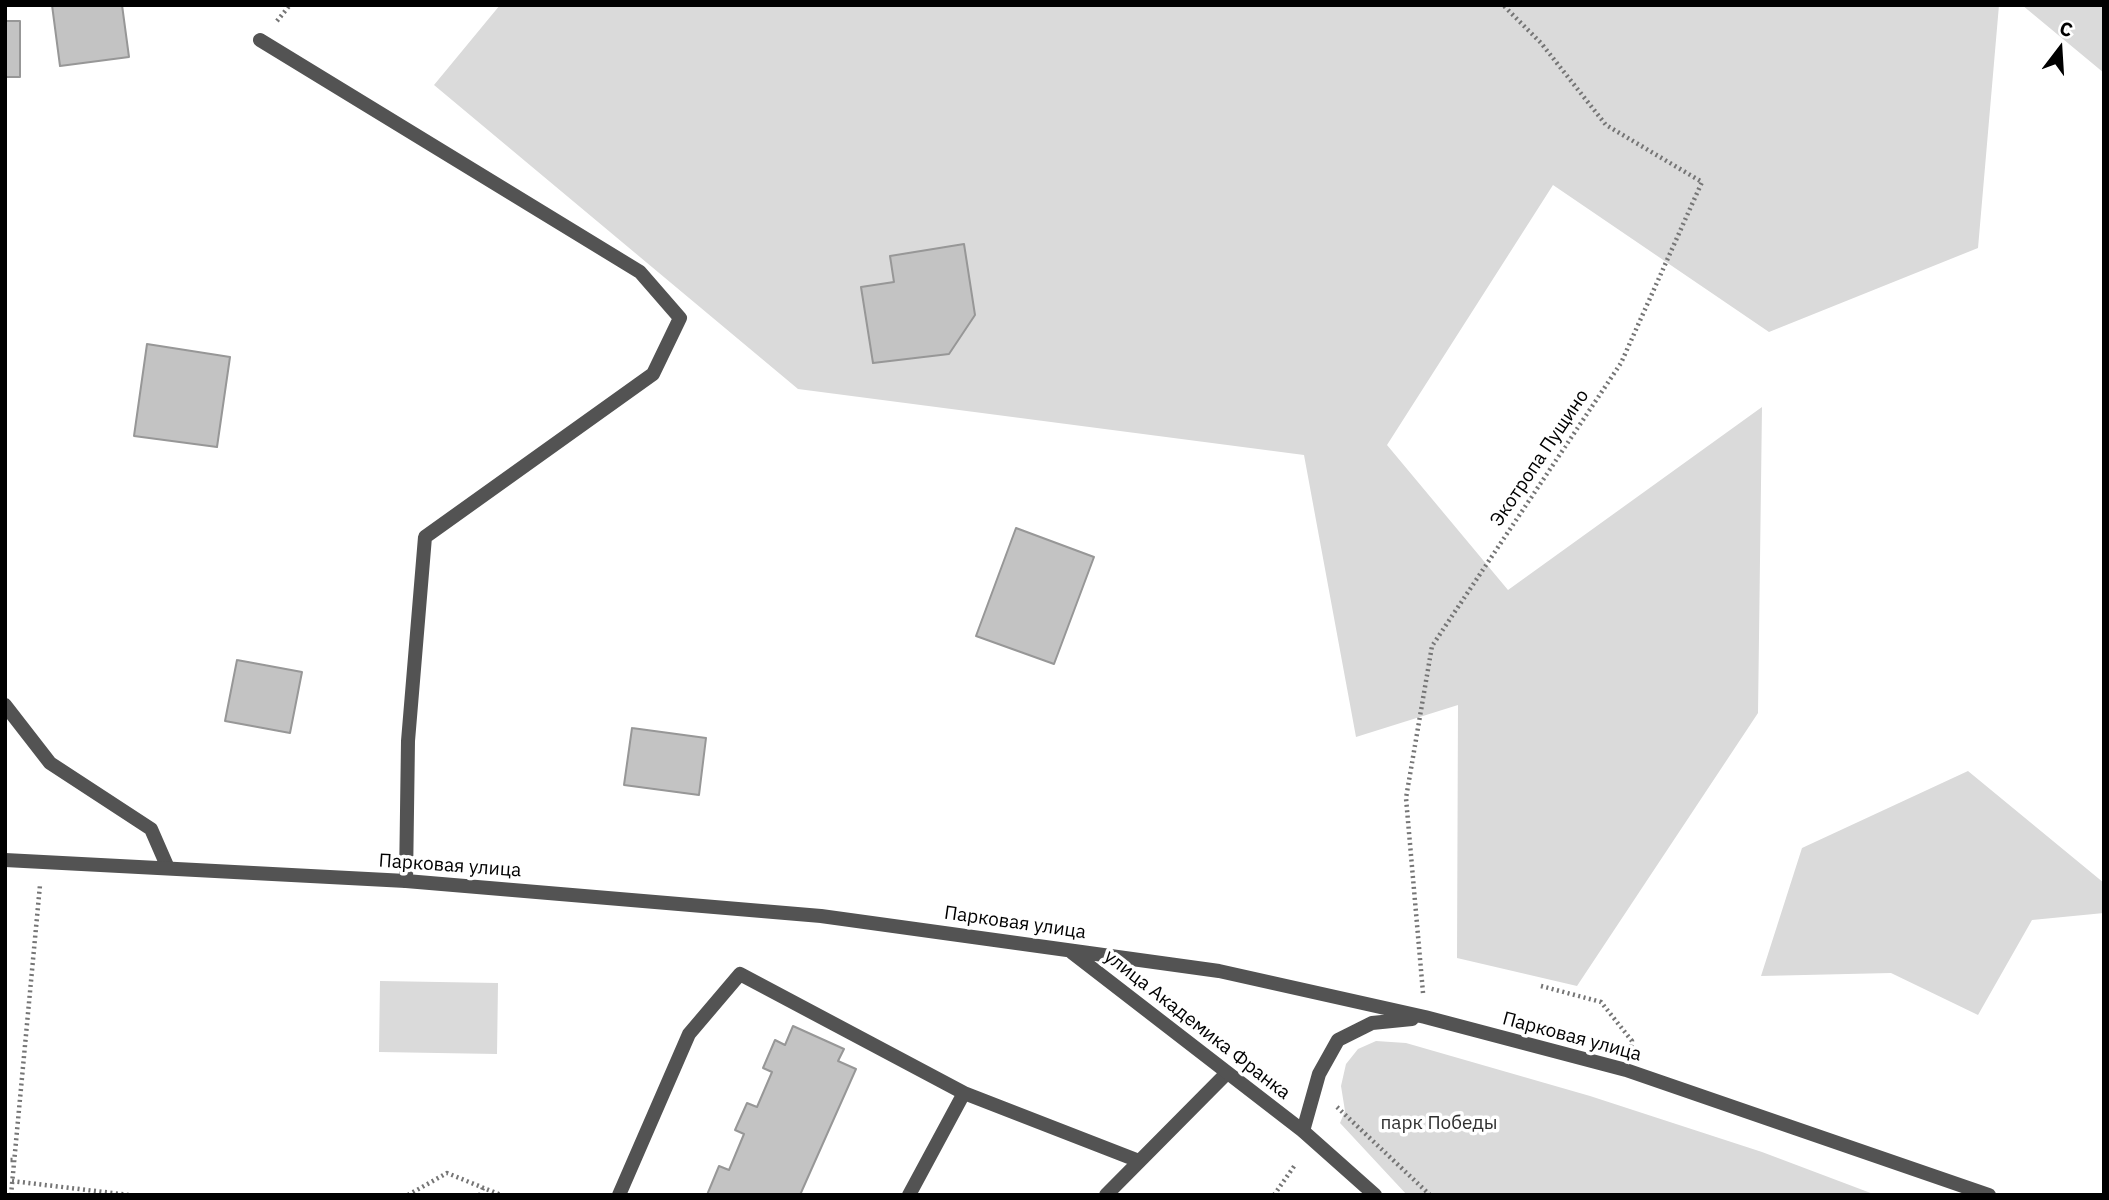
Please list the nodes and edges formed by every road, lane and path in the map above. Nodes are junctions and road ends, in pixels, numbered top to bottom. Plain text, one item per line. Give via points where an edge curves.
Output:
1 (1503, 5) edge
2 (260, 40) dead end
3 (5, 705) edge
4 (5, 860) edge
5 (42, 862) junction
6 (168, 868) junction
7 (406, 881) junction
8 (1067, 949) junction
9 (1541, 986) dead end
10 (1425, 1017) junction
11 (1626, 1070) junction
12 (1226, 1074) junction
13 (964, 1093) junction
14 (1336, 1106) dead end
15 (1303, 1131) junction
16 (5, 1160) edge
17 (14, 1160) junction
18 (1139, 1161) junction
19 (1295, 1165) dead end
20 (12, 1181) junction
21 (483, 1188) junction
22 (11, 1195) edge
23 (129, 1195) edge
24 (408, 1195) edge
25 (480, 1195) edge
26 (501, 1195) edge
27 (620, 1195) edge
28 (909, 1195) edge
29 (1106, 1195) edge
30 (1274, 1195) edge
31 (1375, 1195) edge
32 (1430, 1195) edge
33 (1989, 1195) edge

1 - 10 path, Экотропа Пущино via 1541,43 1606,125 1702,182 1621,363 1432,646 1406,798
2 - 7 street via 640,272 680,317 653,374 425,537 408,741
3 - 6 street via 50,763 151,829
4 - 5 street, Парковая улица
5 - 6 street, Парковая улица
5 - 17 path
6 - 7 street, Парковая улица
7 - 8 street, Парковая улица via 821,916
8 - 10 street, Парковая улица via 1219,971
8 - 12 street, улица Академика Франка
9 - 11 path via 1601,1002 1632,1041
10 - 11 street, Парковая улица
10 - 15 street, улица Академика Франка via 1372,1023 1338,1040 1318,1074
11 - 33 street, Парковая улица
12 - 15 street, улица Академика Франка
12 - 18 street
13 - 18 street
13 - 27 street via 740,974 689,1034
13 - 28 street
14 - 32 path
15 - 31 street, улица Академика Франка
16 - 17 path
17 - 20 path
18 - 29 street
19 - 30 path
20 - 22 path
20 - 23 path
21 - 24 path via 447,1173
21 - 25 path
21 - 26 path

